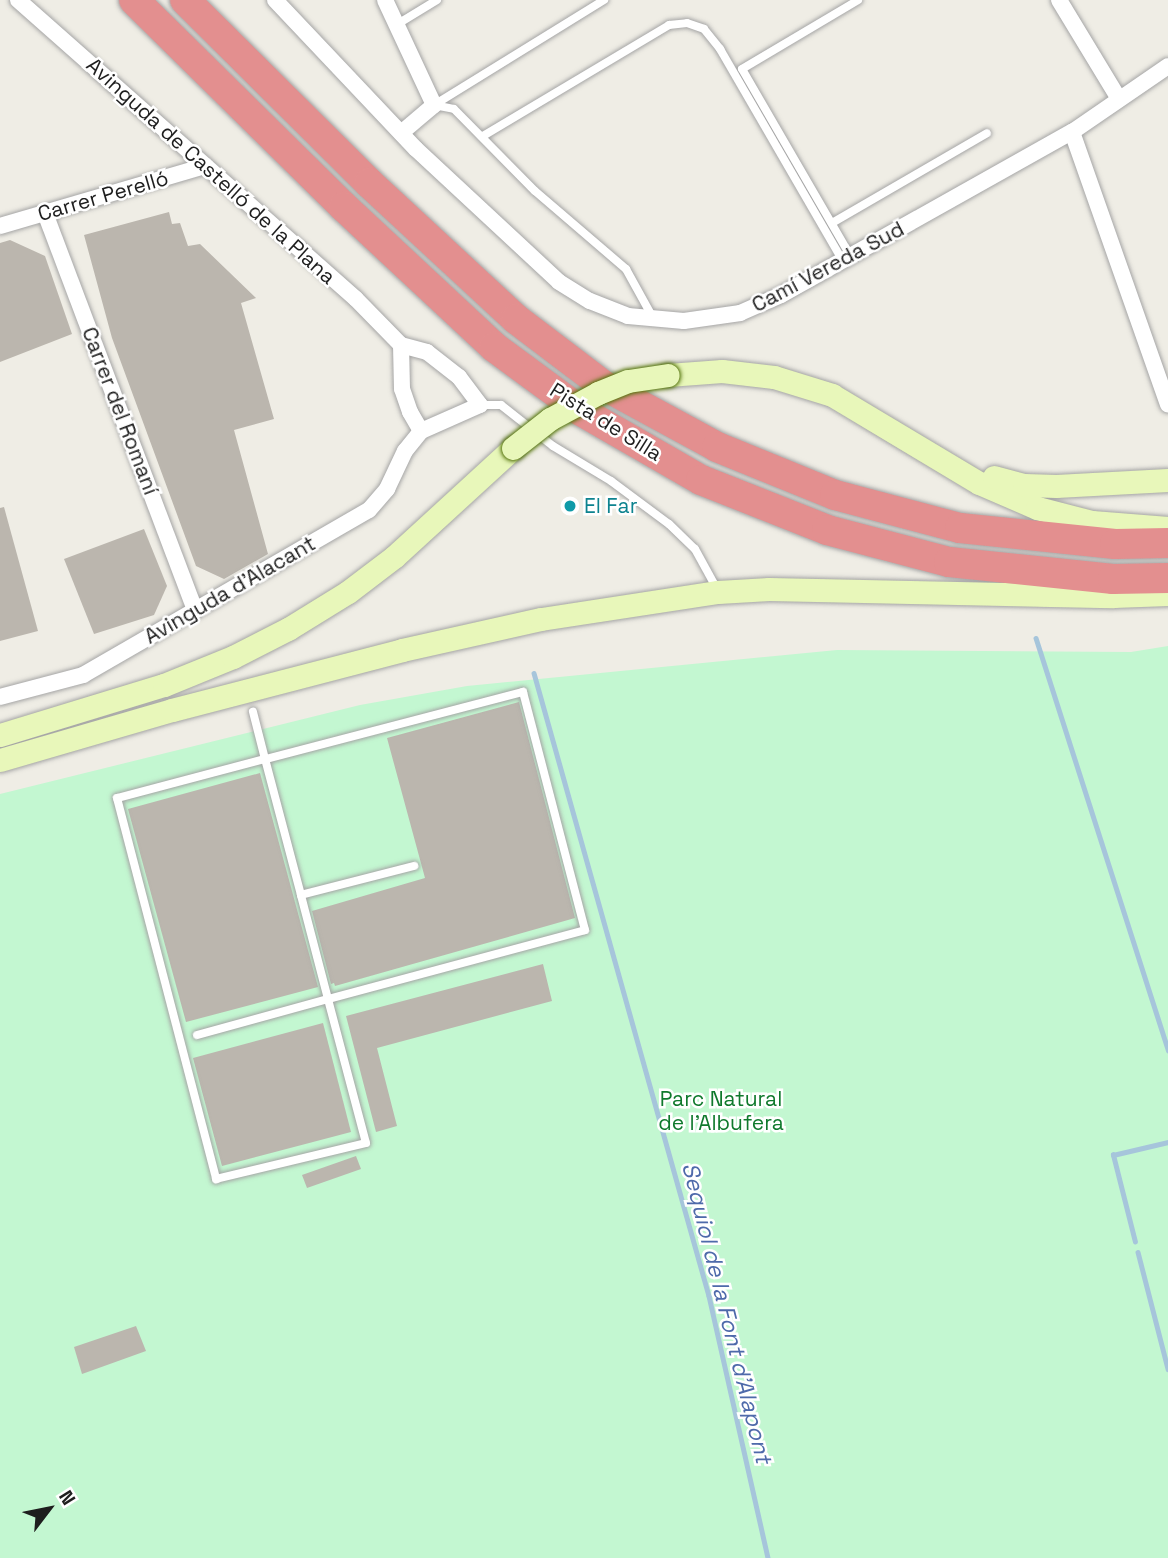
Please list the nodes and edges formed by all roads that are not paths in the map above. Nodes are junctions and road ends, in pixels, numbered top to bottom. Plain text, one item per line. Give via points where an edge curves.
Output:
1 (18, 0) edge
2 (134, 0) edge
3 (185, 0) edge
4 (275, 0) edge
5 (385, 0) edge
6 (437, 0) edge
7 (604, 0) edge
8 (858, 0) edge
9 (1059, 0) edge
10 (396, 24) junction
11 (1168, 66) edge
12 (1119, 99) junction
13 (434, 105) junction
14 (1072, 132) junction
15 (401, 133) junction
16 (987, 133) dead end
17 (483, 136) junction
18 (205, 166) junction
19 (45, 212) junction
20 (832, 223) junction
21 (0, 226) edge
22 (847, 259) junction
23 (653, 318) junction
24 (401, 345) junction
25 (480, 405) junction
26 (1168, 405) edge
27 (421, 431) junction
28 (923, 447) junction
29 (1168, 480) edge
30 (1168, 527) edge
31 (1168, 543) edge
32 (1168, 578) edge
33 (718, 592) junction
34 (1168, 594) edge
35 (195, 610) junction
36 (0, 697) edge
37 (253, 712) dead end
38 (0, 735) edge
39 (265, 759) junction
40 (0, 761) edge
41 (414, 866) dead end
42 (301, 895) junction
43 (328, 999) junction
44 (197, 1035) dead end

1 - 18 street, Avinguda de Castelló de la Plana
2 - 32 highway, Pista de Silla via 344,207 494,346 581,411 701,480 827,530 949,562 1113,579
3 - 31 highway, Pista de Silla via 369,183 506,310 603,385 717,447 835,495 961,528 1115,544
4 - 15 street, Camí Vereda Sud
5 - 10 street
6 - 10 lane
7 - 13 lane
8 - 20 lane via 742,69
9 - 12 street
10 - 13 street
11 - 12 street, Camí Vereda Sud
12 - 14 street, Camí Vereda Sud
13 - 15 street
13 - 17 lane via 454,109
14 - 22 street, Camí Vereda Sud
14 - 26 street
15 - 23 street, Camí Vereda Sud via 559,282 628,316
16 - 20 lane
17 - 22 lane via 669,24 687,23 704,29 720,49
17 - 23 lane via 535,191 626,269
18 - 19 street, Carrer Perelló
18 - 24 street, Avinguda de Castelló de la Plana via 356,299
19 - 21 street, Carrer Perelló
19 - 35 street, Carrer del Romaní
20 - 22 lane
22 - 23 street, Camí Vereda Sud via 740,313 684,321
24 - 25 street via 427,352 459,377
24 - 27 street via 402,389
25 - 27 street
25 - 33 lane via 501,405 669,524 695,549
27 - 35 street, Avinguda d'Alacant via 369,510
28 - 29 main road via 1024,485
28 - 30 main road via 979,483 1037,508 1092,522
28 - 38 main road, bridge via 832,394 774,377 722,371 628,381 550,419 348,592 255,646 164,685
33 - 34 main road
33 - 40 main road via 541,619 402,650
35 - 36 street, Avinguda d'Alacant via 83,675
37 - 39 lane
39 - 42 lane
39 - 43 lane via 523,692 527,705 584,930
39 - 43 lane via 117,798 216,1179 366,1143
41 - 42 lane
42 - 43 lane
43 - 44 lane

